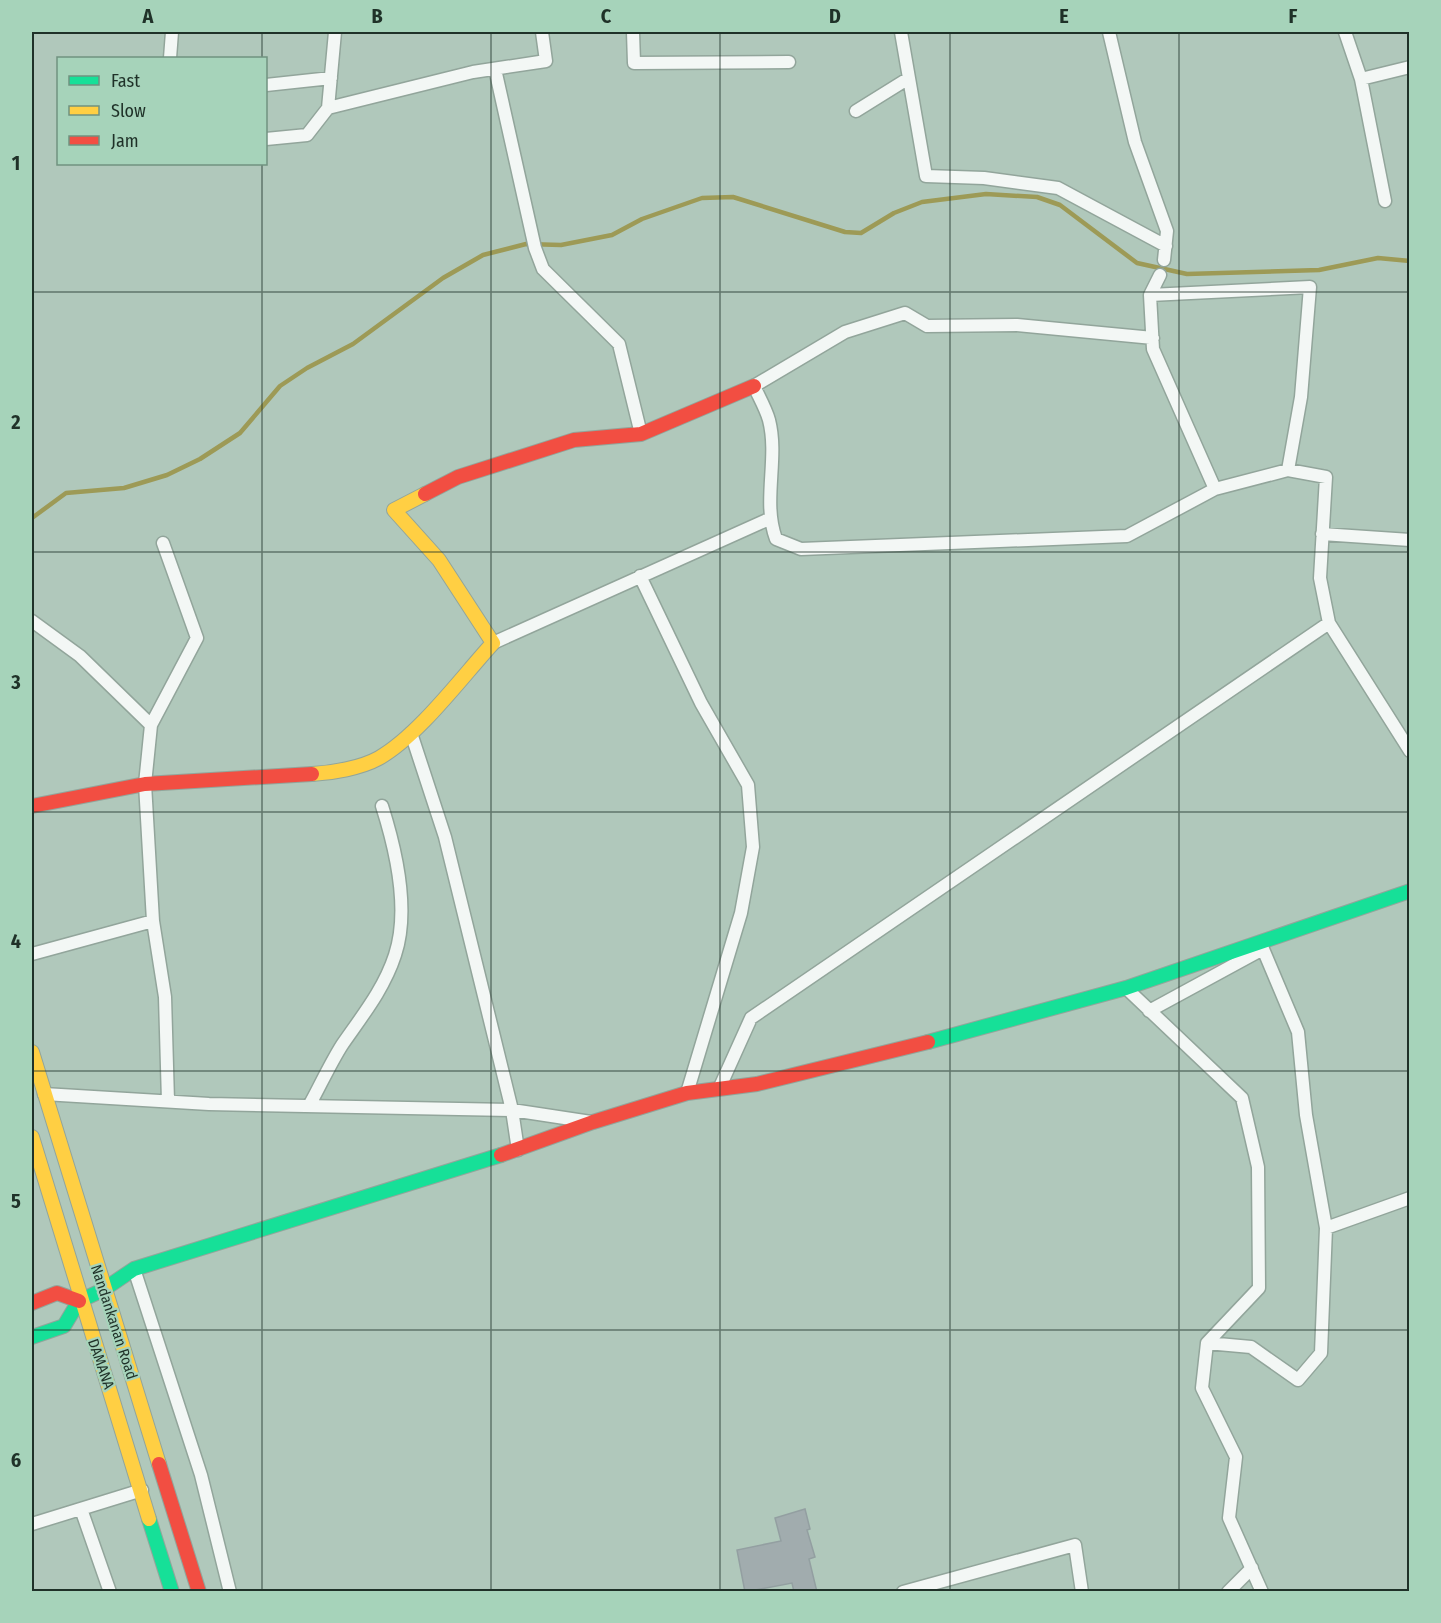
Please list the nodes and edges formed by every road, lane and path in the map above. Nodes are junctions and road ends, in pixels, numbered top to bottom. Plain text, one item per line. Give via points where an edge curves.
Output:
1 (172, 32) edge
2 (335, 32) edge
3 (542, 32) edge
4 (633, 32) edge
5 (901, 32) edge
6 (1109, 32) edge
7 (1345, 32) edge
8 (170, 57) edge
9 (789, 62) dead end
10 (1410, 67) edge
11 (495, 69) junction
12 (331, 78) junction
13 (909, 78) junction
14 (1361, 79) junction
15 (267, 85) edge
16 (328, 108) junction
17 (856, 111) dead end
18 (267, 139) edge
19 (1384, 201) dead end
20 (1166, 246) junction
21 (1164, 260) dead end
22 (1160, 275) dead end
23 (1150, 295) junction
24 (1153, 338) junction
25 (754, 386) junction
26 (641, 434) junction
27 (1288, 470) junction
28 (1215, 489) junction
29 (769, 519) junction
30 (1322, 534) junction
31 (1410, 540) edge
32 (163, 543) dead end
33 (640, 576) junction
34 (32, 621) edge
35 (1329, 623) junction
36 (493, 643) junction
37 (151, 725) junction
38 (411, 733) junction
39 (1410, 751) edge
40 (145, 784) junction
41 (32, 806) edge
42 (382, 806) dead end
43 (1410, 891) edge
44 (153, 921) junction
45 (32, 954) edge
46 (1126, 988) junction
47 (1149, 1011) junction
48 (32, 1052) edge
49 (719, 1089) junction
50 (687, 1093) junction
51 (44, 1094) junction
52 (168, 1101) junction
53 (309, 1106) junction
54 (512, 1110) junction
55 (593, 1122) junction
56 (32, 1137) edge
57 (518, 1150) junction
58 (1410, 1198) edge
59 (1326, 1228) junction
60 (134, 1269) junction
61 (103, 1290) junction
62 (79, 1301) junction
63 (32, 1303) edge
64 (32, 1337) edge
65 (1207, 1342) junction
66 (142, 1490) junction
67 (81, 1509) junction
68 (32, 1524) edge
69 (1252, 1568) junction
70 (168, 1590) edge
71 (110, 1592) edge
72 (199, 1592) edge
73 (230, 1592) edge
74 (903, 1592) edge
75 (1082, 1592) edge
76 (1228, 1592) edge
77 (1262, 1592) edge

1 - 8 street
2 - 12 street
3 - 11 street via 546,61
4 - 9 street via 634,63
5 - 13 street
6 - 20 street via 1135,142 1167,231
7 - 14 street
10 - 14 street
11 - 16 street
11 - 26 street via 543,269 619,344
12 - 15 street
12 - 16 street
13 - 17 street
13 - 20 street via 926,176 984,178 1058,188
14 - 19 street
16 - 18 street via 307,135
20 - 21 street
22 - 23 street
23 - 24 street
23 - 27 street via 1310,287 1301,397
24 - 25 street via 1017,325 927,326 905,313 845,332
24 - 28 street via 1153,349
25 - 26 street
25 - 29 street via 769,420
26 - 36 street via 574,440 458,477 394,510 439,560
27 - 28 street
27 - 30 street via 1326,477
28 - 29 street via 1127,536 801,549 776,539
29 - 33 street
30 - 31 street
30 - 35 street via 1320,578
32 - 37 street via 197,638
33 - 36 street
33 - 50 street via 701,703 748,785 753,847 741,913
34 - 37 street via 80,656
35 - 39 street
35 - 49 street via 751,1018
36 - 38 street
37 - 40 street
38 - 40 street via 378,759 328,773
38 - 54 street via 445,837
40 - 41 street
40 - 44 street
42 - 53 street via 400,890 396,953 380,991 341,1048
43 - 46 street
44 - 45 street
44 - 52 street via 165,997
46 - 47 street
46 - 49 street via 868,1058
47 - 59 street via 1263,949 1298,1032 1306,1115
47 - 65 street via 1242,1098 1258,1167 1259,1288
48 - 51 street, Nandankanan Road
49 - 50 street
50 - 55 street
51 - 52 street
51 - 61 street, Nandankanan Road
52 - 53 street
53 - 54 street
54 - 55 street
54 - 57 street
55 - 57 street
56 - 62 street, DAMANA
57 - 60 street
58 - 59 street
59 - 65 street via 1321,1353 1298,1380 1251,1347
60 - 61 street
60 - 73 street via 201,1475
61 - 62 street
61 - 72 street, Nandankanan Road
62 - 63 street via 57,1293
62 - 64 street via 64,1326
62 - 66 street, DAMANA
65 - 69 street via 1202,1388 1236,1457 1228,1518
66 - 67 street
66 - 70 street, DAMANA
67 - 68 street
67 - 71 street
69 - 76 street
69 - 77 street
74 - 75 street via 1075,1545

